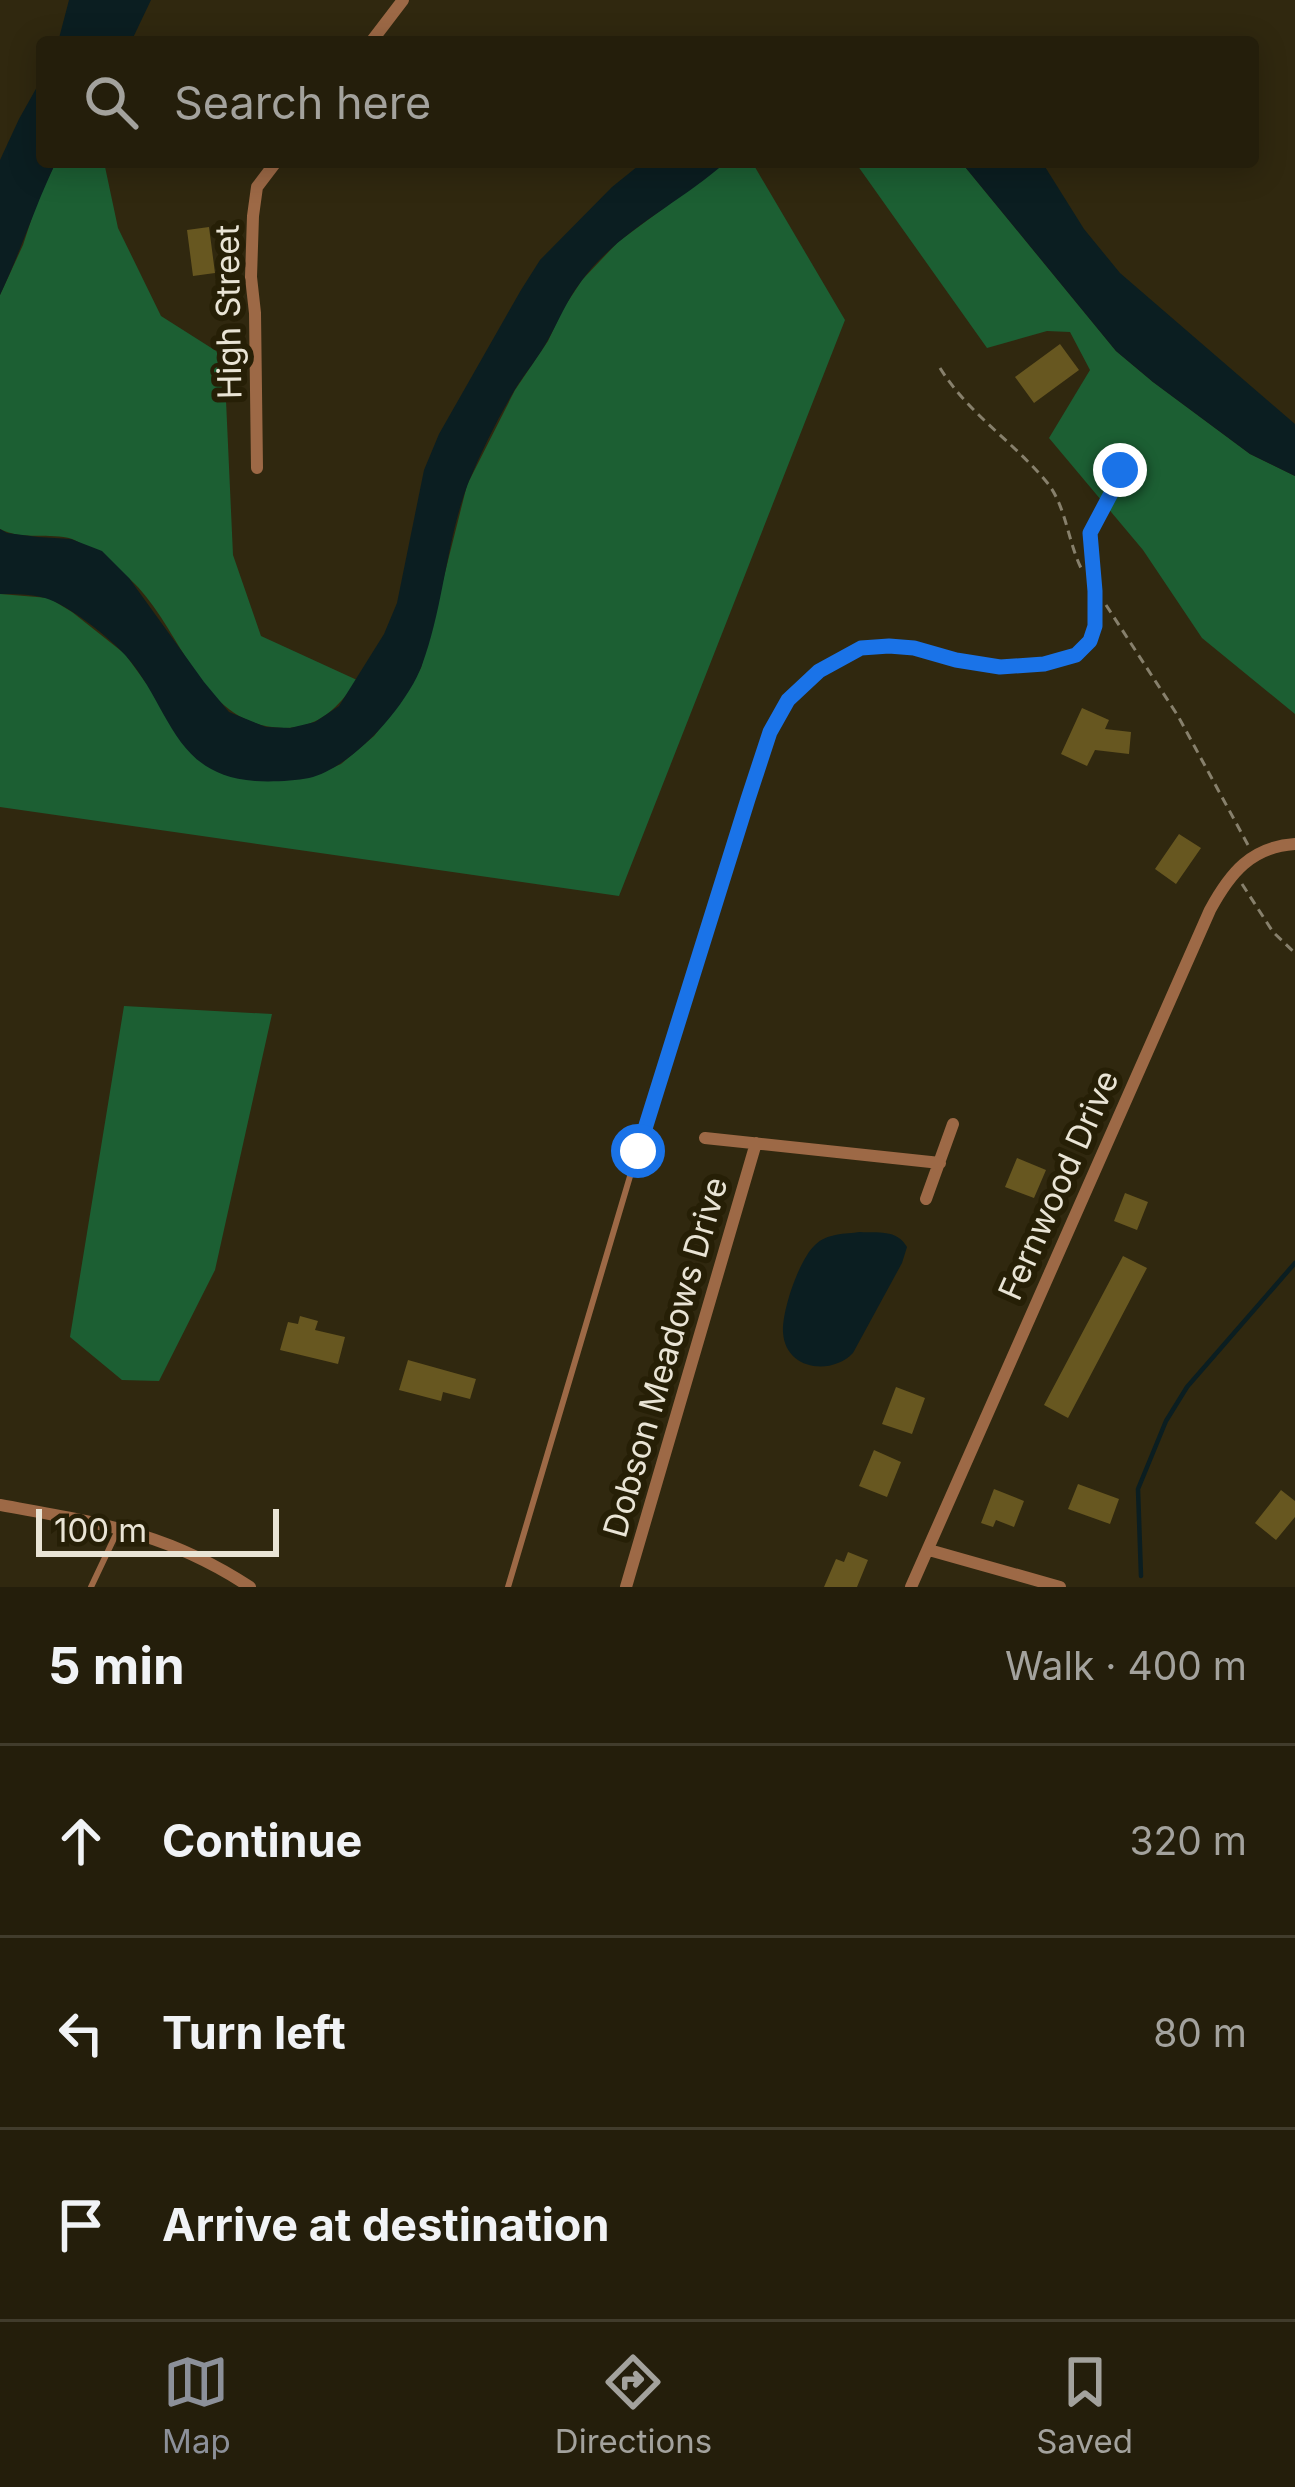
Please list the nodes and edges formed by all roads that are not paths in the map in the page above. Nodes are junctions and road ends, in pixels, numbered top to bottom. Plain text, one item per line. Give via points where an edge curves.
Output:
1 (403, 0) edge
2 (376, 36) edge
3 (271, 168) edge
4 (1119, 456) dead end
5 (257, 467) dead end
6 (1295, 844) edge
7 (953, 1124) dead end
8 (705, 1138) dead end
9 (756, 1143) junction
10 (940, 1163) junction
11 (926, 1199) dead end
12 (0, 1504) edge
13 (119, 1527) junction
14 (928, 1550) junction
15 (91, 1587) edge
16 (250, 1587) edge
17 (508, 1587) edge
18 (626, 1587) edge
19 (910, 1587) edge
20 (1060, 1587) edge

1 - 2 street
3 - 5 street, High Street via 257,188 253,216
4 - 17 lane via 1116,484 1090,533 1095,626 1076,655 1000,667 914,648 861,648 819,671 778,715 672,1035
6 - 14 street, Fernwood Drive via 1272,846 1235,873 1210,910
7 - 10 street
8 - 9 street
9 - 10 street
9 - 18 street, Dobson Meadows Drive
10 - 11 street
12 - 13 street
13 - 15 lane
13 - 16 street via 200,1556
14 - 19 street, Fernwood Drive
14 - 20 street

